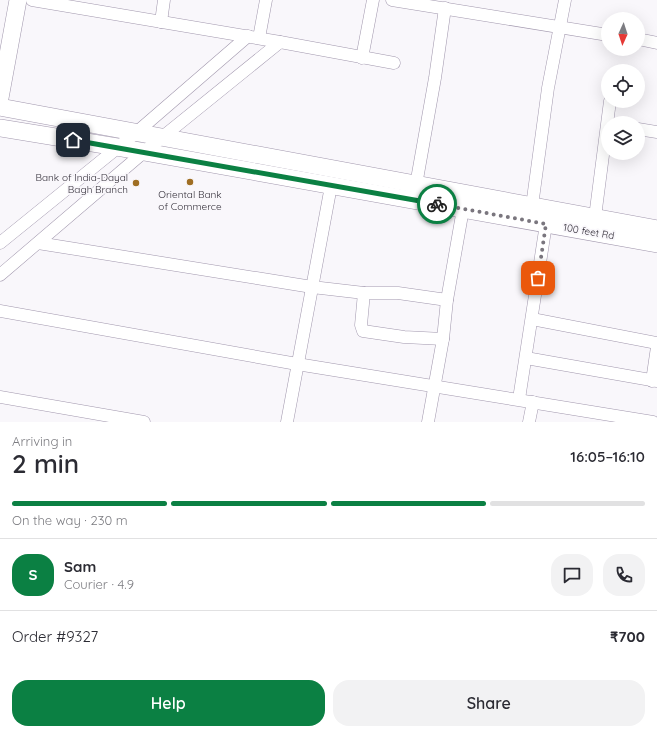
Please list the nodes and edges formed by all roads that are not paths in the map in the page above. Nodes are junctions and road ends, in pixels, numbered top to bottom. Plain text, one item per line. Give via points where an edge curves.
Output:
1 (18, 0) edge
2 (32, 0) edge
3 (164, 0) edge
4 (266, 0) edge
5 (373, 0) edge
6 (392, 0) edge
7 (565, 0) edge
8 (445, 8) junction
9 (161, 22) junction
10 (560, 27) junction
11 (601, 34) edge
12 (254, 37) junction
13 (645, 41) edge
14 (280, 42) junction
15 (657, 42) edge
16 (362, 58) junction
17 (394, 63) dead end
18 (0, 98) edge
19 (0, 107) edge
20 (0, 128) edge
21 (645, 130) edge
22 (137, 132) junction
23 (657, 132) edge
24 (162, 137) junction
25 (116, 147) junction
26 (144, 152) junction
27 (603, 160) edge
28 (416, 184) junction
29 (331, 186) junction
30 (532, 206) junction
31 (463, 209) junction
32 (595, 217) junction
33 (546, 224) junction
34 (657, 229) edge
35 (0, 243) edge
36 (38, 243) junction
37 (657, 244) edge
38 (0, 275) edge
39 (312, 287) junction
40 (364, 293) junction
41 (447, 300) junction
42 (0, 311) edge
43 (532, 319) junction
44 (443, 339) junction
45 (657, 343) edge
46 (657, 347) edge
47 (526, 358) junction
48 (297, 364) junction
49 (654, 381) edge
50 (435, 387) junction
51 (0, 397) edge
52 (519, 399) junction
53 (533, 402) junction
54 (144, 422) edge
55 (286, 422) edge
56 (428, 422) edge
57 (529, 422) edge
58 (649, 422) edge

1 - 18 main road
2 - 9 street
3 - 9 street
4 - 12 street
5 - 16 street
6 - 8 street
7 - 10 street
8 - 10 street
8 - 28 street
9 - 12 street
10 - 11 street
10 - 30 street via 548,88
12 - 14 street
12 - 22 street
13 - 15 street
14 - 16 street
14 - 24 street
16 - 17 street
19 - 22 main road
20 - 25 main road, 100 feet Rd
21 - 23 street
22 - 24 main road
22 - 25 street
24 - 26 street
24 - 28 main road
25 - 26 main road, 100 feet Rd
25 - 35 street
26 - 29 main road, 100 feet Rd
26 - 36 street
27 - 32 street
28 - 30 main road
29 - 31 main road, 100 feet Rd
29 - 39 street
30 - 32 main road
31 - 33 main road, 100 feet Rd
31 - 41 street
32 - 34 main road
33 - 37 main road, 100 feet Rd
33 - 43 street
36 - 38 street
36 - 39 street
39 - 40 street
39 - 48 street
40 - 41 street via 398,293
40 - 44 street via 361,325 363,331
41 - 44 street
42 - 48 street
43 - 45 street
43 - 47 street
44 - 50 street
46 - 49 street
47 - 49 street
47 - 52 street
48 - 50 street
48 - 55 street
50 - 52 street
50 - 56 street
51 - 54 street
52 - 53 street
53 - 57 street
53 - 58 street

